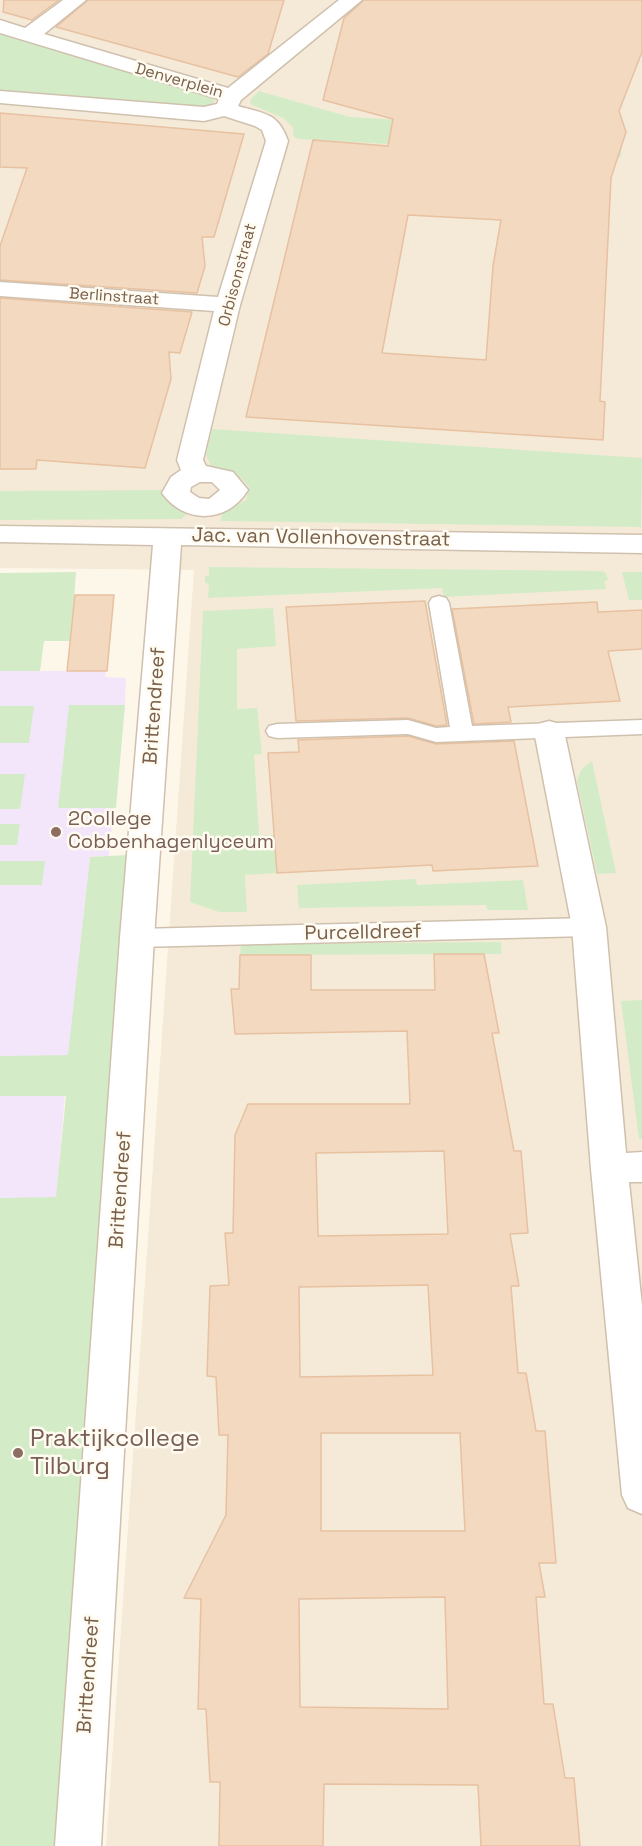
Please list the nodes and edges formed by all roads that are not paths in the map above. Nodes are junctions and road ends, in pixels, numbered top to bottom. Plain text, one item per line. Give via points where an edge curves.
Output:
1 (76, 0) edge
2 (352, 0) edge
3 (0, 26) edge
4 (27, 36) junction
5 (0, 97) edge
6 (228, 103) junction
7 (0, 289) edge
8 (228, 305) junction
9 (195, 474) dead end
10 (0, 534) edge
11 (168, 535) junction
12 (642, 544) edge
13 (438, 603) dead end
14 (642, 727) edge
15 (277, 731) dead end
16 (549, 731) junction
17 (462, 734) junction
18 (589, 927) junction
19 (138, 938) junction
20 (626, 1168) edge
21 (642, 1495) edge
22 (78, 1846) edge

1 - 4 street
2 - 6 street
3 - 4 street, Denverplein
4 - 6 street, Denverplein
5 - 6 street, Denverplein via 204,114
6 - 8 street, Orbisonstraat via 272,127 277,141
7 - 8 street, Berlinstraat
8 - 9 street, Orbisonstraat via 190,460
10 - 11 street, Jac. van Vollenhovenstraat
11 - 12 street, Jac. van Vollenhovenstraat
11 - 19 street, Brittendreef
13 - 17 lane
14 - 16 lane
15 - 17 lane via 408,727 436,735
16 - 17 lane
16 - 18 street
18 - 19 lane, Purcelldreef
18 - 20 street
19 - 22 street, Brittendreef
20 - 21 street

